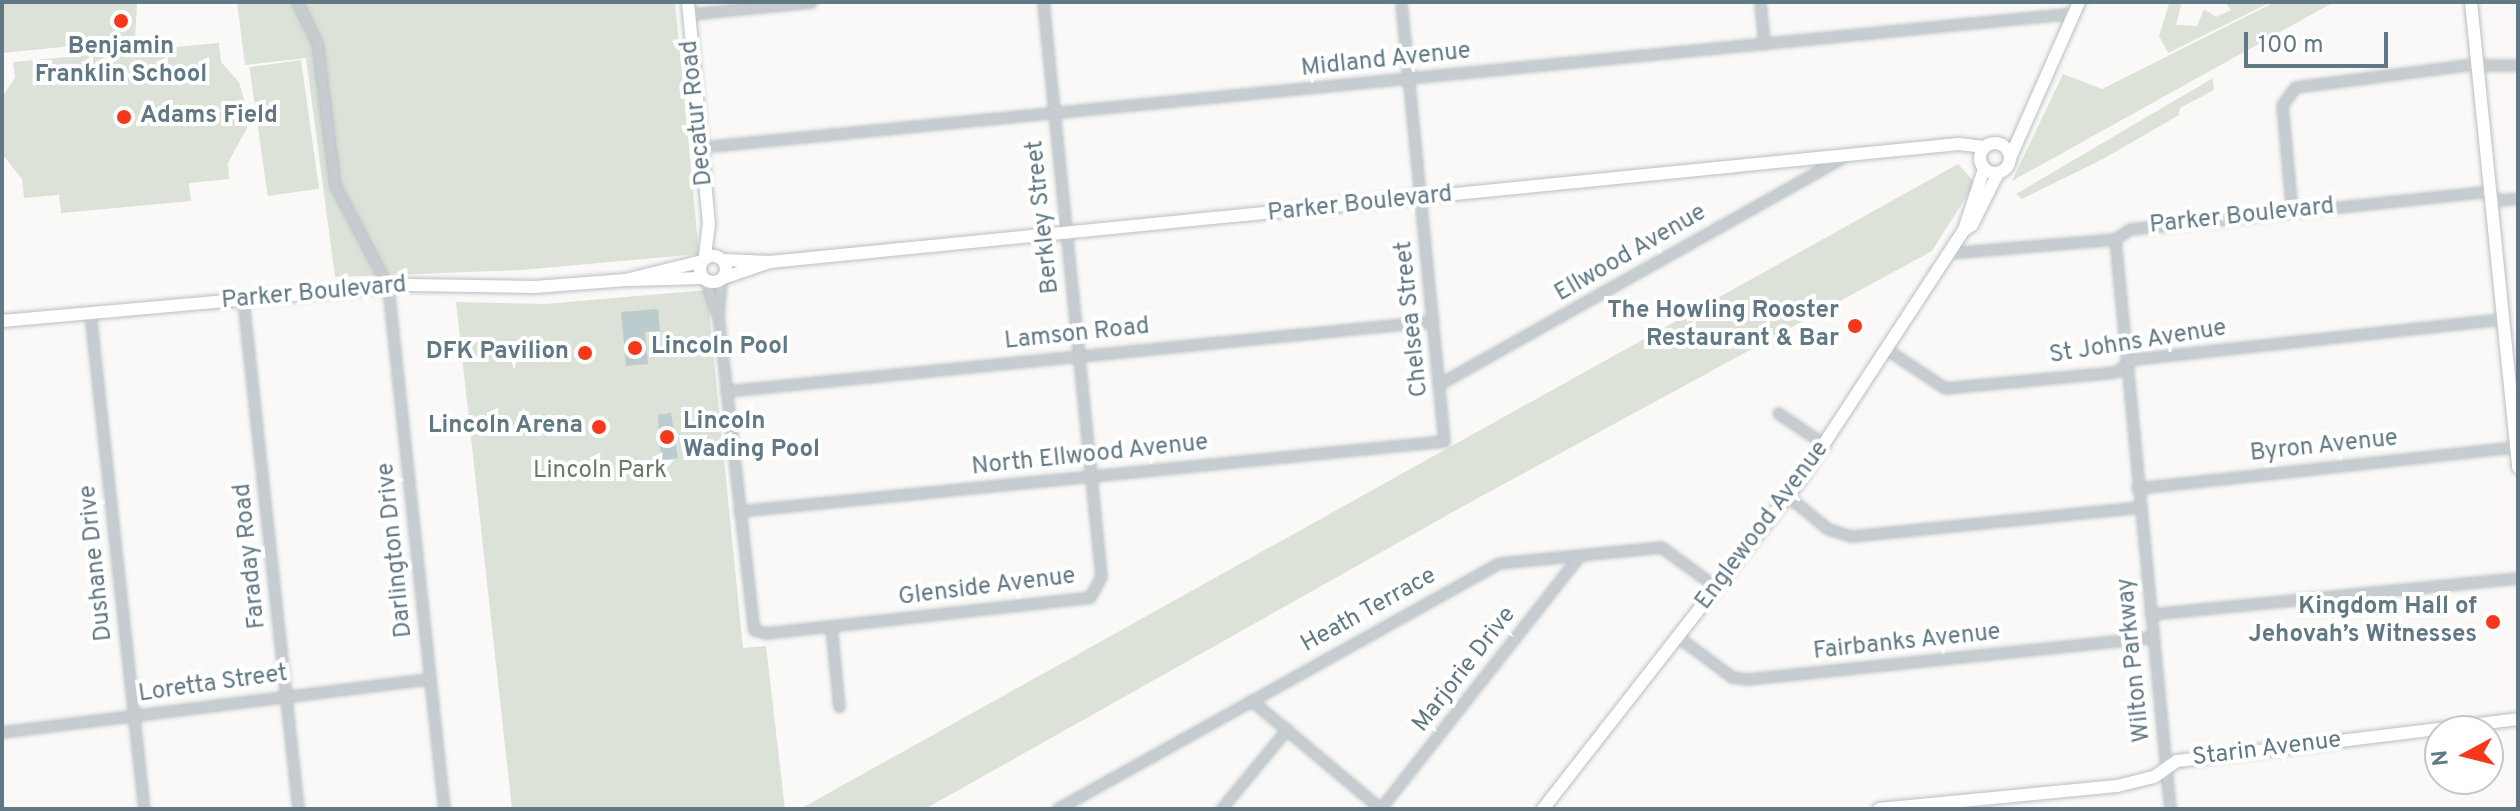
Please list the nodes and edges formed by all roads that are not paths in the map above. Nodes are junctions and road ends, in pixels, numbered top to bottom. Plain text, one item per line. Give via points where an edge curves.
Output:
1 (297, 2) edge
2 (811, 2) edge
3 (1043, 2) edge
4 (1401, 2) edge
5 (1760, 2) edge
6 (2471, 2) edge
7 (2076, 7) edge
8 (688, 8) edge
9 (1764, 44) junction
10 (2518, 65) edge
11 (2477, 67) junction
12 (1408, 79) junction
13 (1054, 114) junction
14 (2023, 123) junction
15 (1989, 145) junction
16 (701, 147) junction
17 (1950, 147) junction
18 (1841, 158) junction
19 (2010, 158) junction
20 (1983, 167) junction
21 (1998, 173) junction
22 (2490, 197) junction
23 (2518, 198) edge
24 (1421, 199) junction
25 (2292, 213) junction
26 (709, 223) junction
27 (1964, 230) junction
28 (1066, 233) junction
29 (2115, 239) junction
30 (1948, 253) junction
31 (722, 259) junction
32 (704, 260) junction
33 (770, 262) junction
34 (722, 279) junction
35 (626, 280) junction
36 (705, 280) junction
37 (388, 287) junction
38 (243, 300) junction
39 (90, 313) junction
40 (718, 316) junction
41 (2502, 319) junction
42 (2, 321) edge
43 (1433, 321) junction
44 (2512, 342) edge
45 (1886, 349) junction
46 (1079, 355) junction
47 (2126, 365) junction
48 (1439, 384) junction
49 (726, 391) junction
50 (1778, 413) dead end
51 (1444, 441) joint
52 (1825, 445) junction
53 (2516, 447) junction
54 (2518, 468) edge
55 (1091, 476) junction
56 (2137, 488) junction
57 (1789, 497) junction
58 (2139, 507) junction
59 (739, 511) junction
60 (1580, 555) junction
61 (2518, 578) edge
62 (1716, 587) junction
63 (2150, 614) junction
64 (831, 626) junction
65 (1678, 637) junction
66 (2152, 637) junction
67 (429, 679) junction
68 (286, 695) junction
69 (1251, 700) junction
70 (839, 707) dead end
71 (134, 716) junction
72 (2518, 719) edge
73 (1287, 729) junction
74 (2, 732) edge
75 (2166, 768) junction
76 (144, 809) edge
77 (298, 809) edge
78 (444, 809) edge
79 (1057, 809) edge
80 (1221, 809) edge
81 (1380, 809) edge
82 (1543, 809) edge
83 (1879, 809) edge
84 (2170, 809) edge

1 - 37 street via 317,43 335,185
2 - 8 street
3 - 13 street, Berkley Street
4 - 12 street, Chelsea Street
5 - 9 street
6 - 11 street
7 - 9 street, Midland Avenue
7 - 14 street, Englewood Avenue
8 - 16 street, Decatur Road
9 - 12 street, Midland Avenue
10 - 11 street
11 - 22 street
11 - 25 street via 2304,83 2290,91 2282,105
12 - 13 street, Midland Avenue
12 - 24 street, Chelsea Street
13 - 16 street, Midland Avenue
13 - 28 street, Berkley Street
14 - 15 street
14 - 19 street, Englewood Avenue
15 - 17 street, Parker Boulevard
15 - 19 street via 2007,149
15 - 20 street, Englewood Avenue
16 - 26 street, Decatur Road
17 - 18 street, Parker Boulevard
17 - 20 street
18 - 24 street, Parker Boulevard
18 - 48 street, Ellwood Avenue
19 - 21 street, Englewood Avenue
20 - 21 street
20 - 27 street, Englewood Avenue
21 - 27 street, Englewood Avenue via 1975,220
22 - 23 street, Parker Boulevard
22 - 25 street, Parker Boulevard via 2483,192
22 - 41 street
24 - 28 street, Parker Boulevard
24 - 43 street, Chelsea Street
25 - 29 street, Parker Boulevard via 2130,229
26 - 31 street, Decatur Road
26 - 32 street, Decatur Road
27 - 30 street, Englewood Avenue
28 - 33 street, Parker Boulevard
28 - 46 street, Berkley Street
29 - 30 street, Parker Boulevard
29 - 47 street
30 - 45 street, Englewood Avenue
31 - 32 street, Parker Boulevard
31 - 33 street, Parker Boulevard
31 - 34 street
32 - 35 street, Parker Boulevard
32 - 36 street
33 - 34 street, Parker Boulevard
34 - 36 street, Parker Boulevard
34 - 40 street
35 - 36 street, Parker Boulevard
35 - 37 street, Parker Boulevard via 535,287
36 - 40 street
37 - 38 street, Parker Boulevard
37 - 67 street, Darlington Drive
38 - 39 street, Parker Boulevard
38 - 68 street, Faraday Road
39 - 42 street, Parker Boulevard
39 - 71 street, Dushane Drive
40 - 49 street
41 - 44 street
41 - 47 street, St Johns Avenue via 2134,359
43 - 46 street, Lamson Road
43 - 48 street, Chelsea Street
44 - 53 street
45 - 47 street, St Johns Avenue via 1945,388 2115,372
45 - 52 street, Englewood Avenue
46 - 49 street, Lamson Road
46 - 55 street, Berkley Street
47 - 56 street
48 - 51 street, Chelsea Street
49 - 59 street
50 - 52 street
51 - 55 street, North Ellwood Avenue
52 - 57 street, Englewood Avenue
53 - 54 street
53 - 56 street, Byron Avenue
55 - 59 street, North Ellwood Avenue
55 - 64 street, Glenside Avenue via 1101,576 1090,597
56 - 58 street, Wilton Parkway
57 - 58 street via 1828,529 1851,536
57 - 62 street, Englewood Avenue
58 - 63 street, Wilton Parkway
59 - 64 street, Glenside Avenue via 751,624 766,633
60 - 62 street, Heath Terrace via 1668,549
60 - 69 street, Heath Terrace via 1491,566
60 - 81 street, Marjorie Drive
61 - 63 street
62 - 65 street, Englewood Avenue
63 - 66 street, Wilton Parkway
64 - 70 street
65 - 66 street, Fairbanks Avenue via 1732,677 1747,679
65 - 82 street, Englewood Avenue
66 - 75 street, Wilton Parkway
67 - 68 street, Loretta Street
67 - 78 street, Darlington Drive
68 - 71 street, Loretta Street
68 - 77 street, Faraday Road
69 - 73 street
69 - 79 street, Heath Terrace
71 - 74 street, Loretta Street
71 - 76 street, Dushane Drive
72 - 75 street, Starin Avenue via 2177,761
73 - 80 street
73 - 81 street
75 - 83 street, Starin Avenue via 2154,777 2117,786
75 - 84 street, Wilton Parkway

